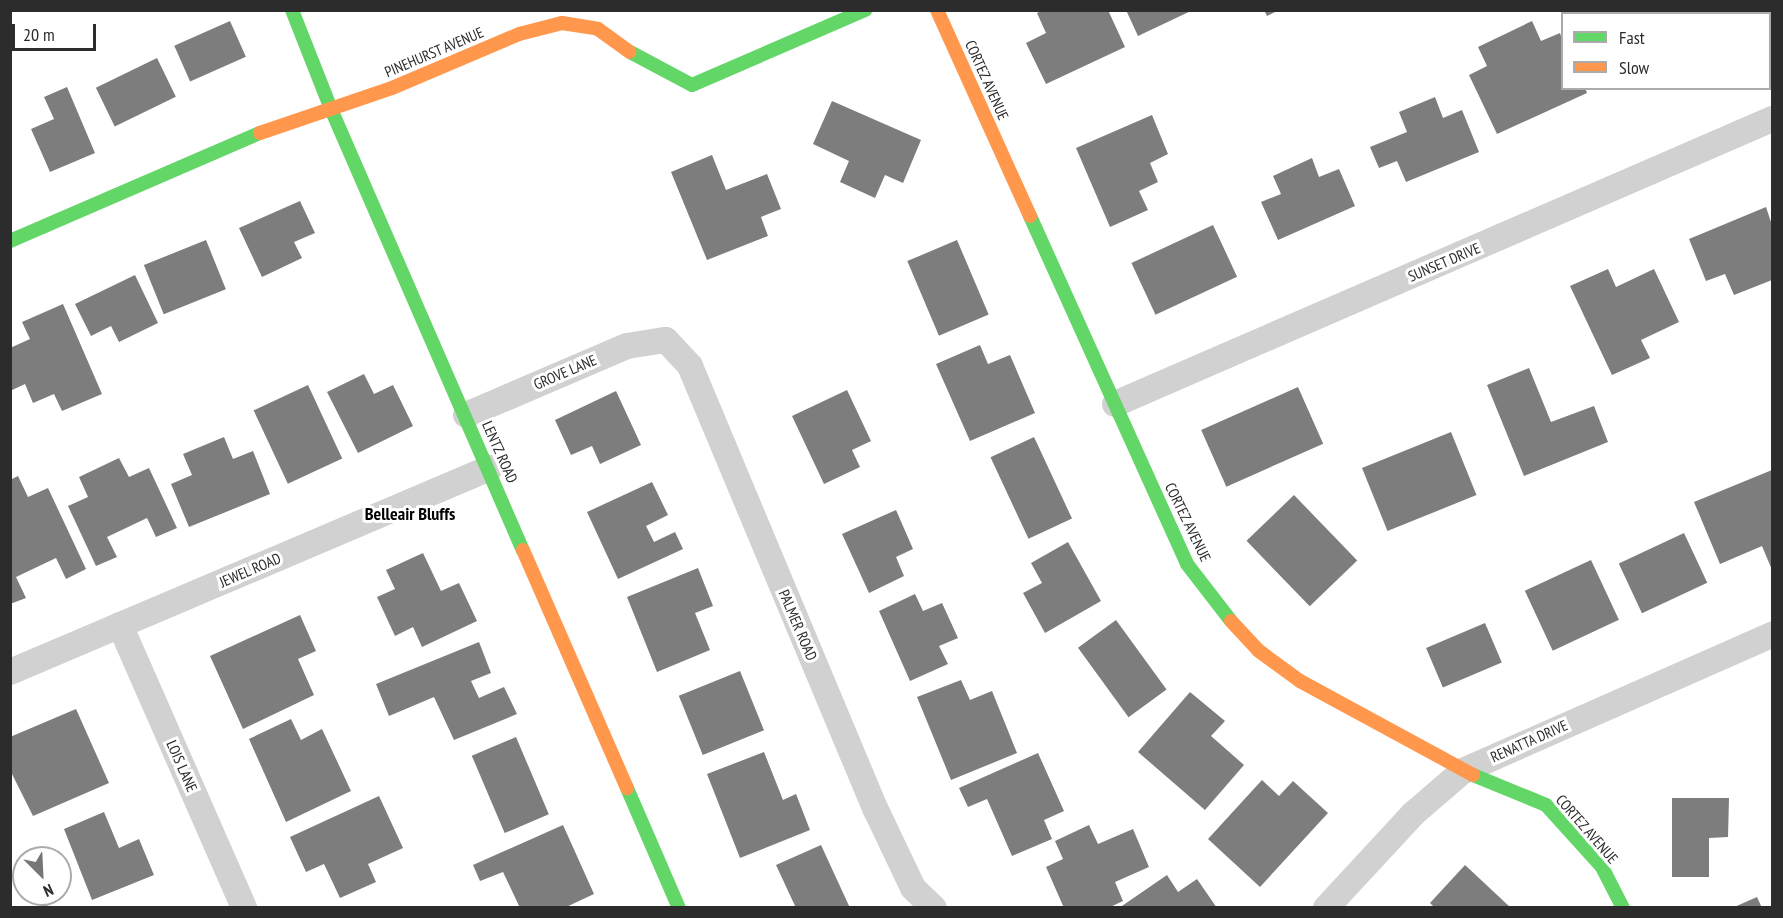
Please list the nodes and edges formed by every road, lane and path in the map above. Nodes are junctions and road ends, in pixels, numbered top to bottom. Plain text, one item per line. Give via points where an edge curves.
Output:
1 (292, 10) edge
2 (865, 10) edge
3 (937, 10) edge
4 (331, 109) junction
5 (1773, 119) edge
6 (10, 241) edge
7 (666, 340) joint
8 (1115, 404) junction
9 (466, 415) junction
10 (490, 468) junction
11 (120, 625) junction
12 (1773, 635) edge
13 (10, 672) edge
14 (1463, 771) junction
15 (244, 908) edge
16 (679, 908) edge
17 (934, 908) edge
18 (1326, 908) edge
19 (1623, 908) edge

1 - 4 street, LENTZ ROAD
2 - 4 street, PINEHURST AVENUE via 692,85 638,58 598,29 562,23 519,34
3 - 8 street, CORTEZ AVENUE
4 - 6 street, PINEHURST AVENUE via 288,121
4 - 9 street, LENTZ ROAD
5 - 8 street, SUNSET DRIVE
7 - 9 street, GROVE LANE via 627,346
7 - 17 street, PALMER ROAD via 690,366 876,810 913,888
8 - 14 street, CORTEZ AVENUE via 1187,564 1259,651 1300,681
9 - 10 street, LENTZ ROAD
10 - 11 street, JEWEL ROAD
10 - 16 street, LENTZ ROAD
11 - 13 street, JEWEL ROAD
11 - 15 street, LOIS LANE
12 - 14 street, RENATTA DRIVE
14 - 18 street, RENATTA DRIVE via 1413,814
14 - 19 street, CORTEZ AVENUE via 1546,805 1602,867

